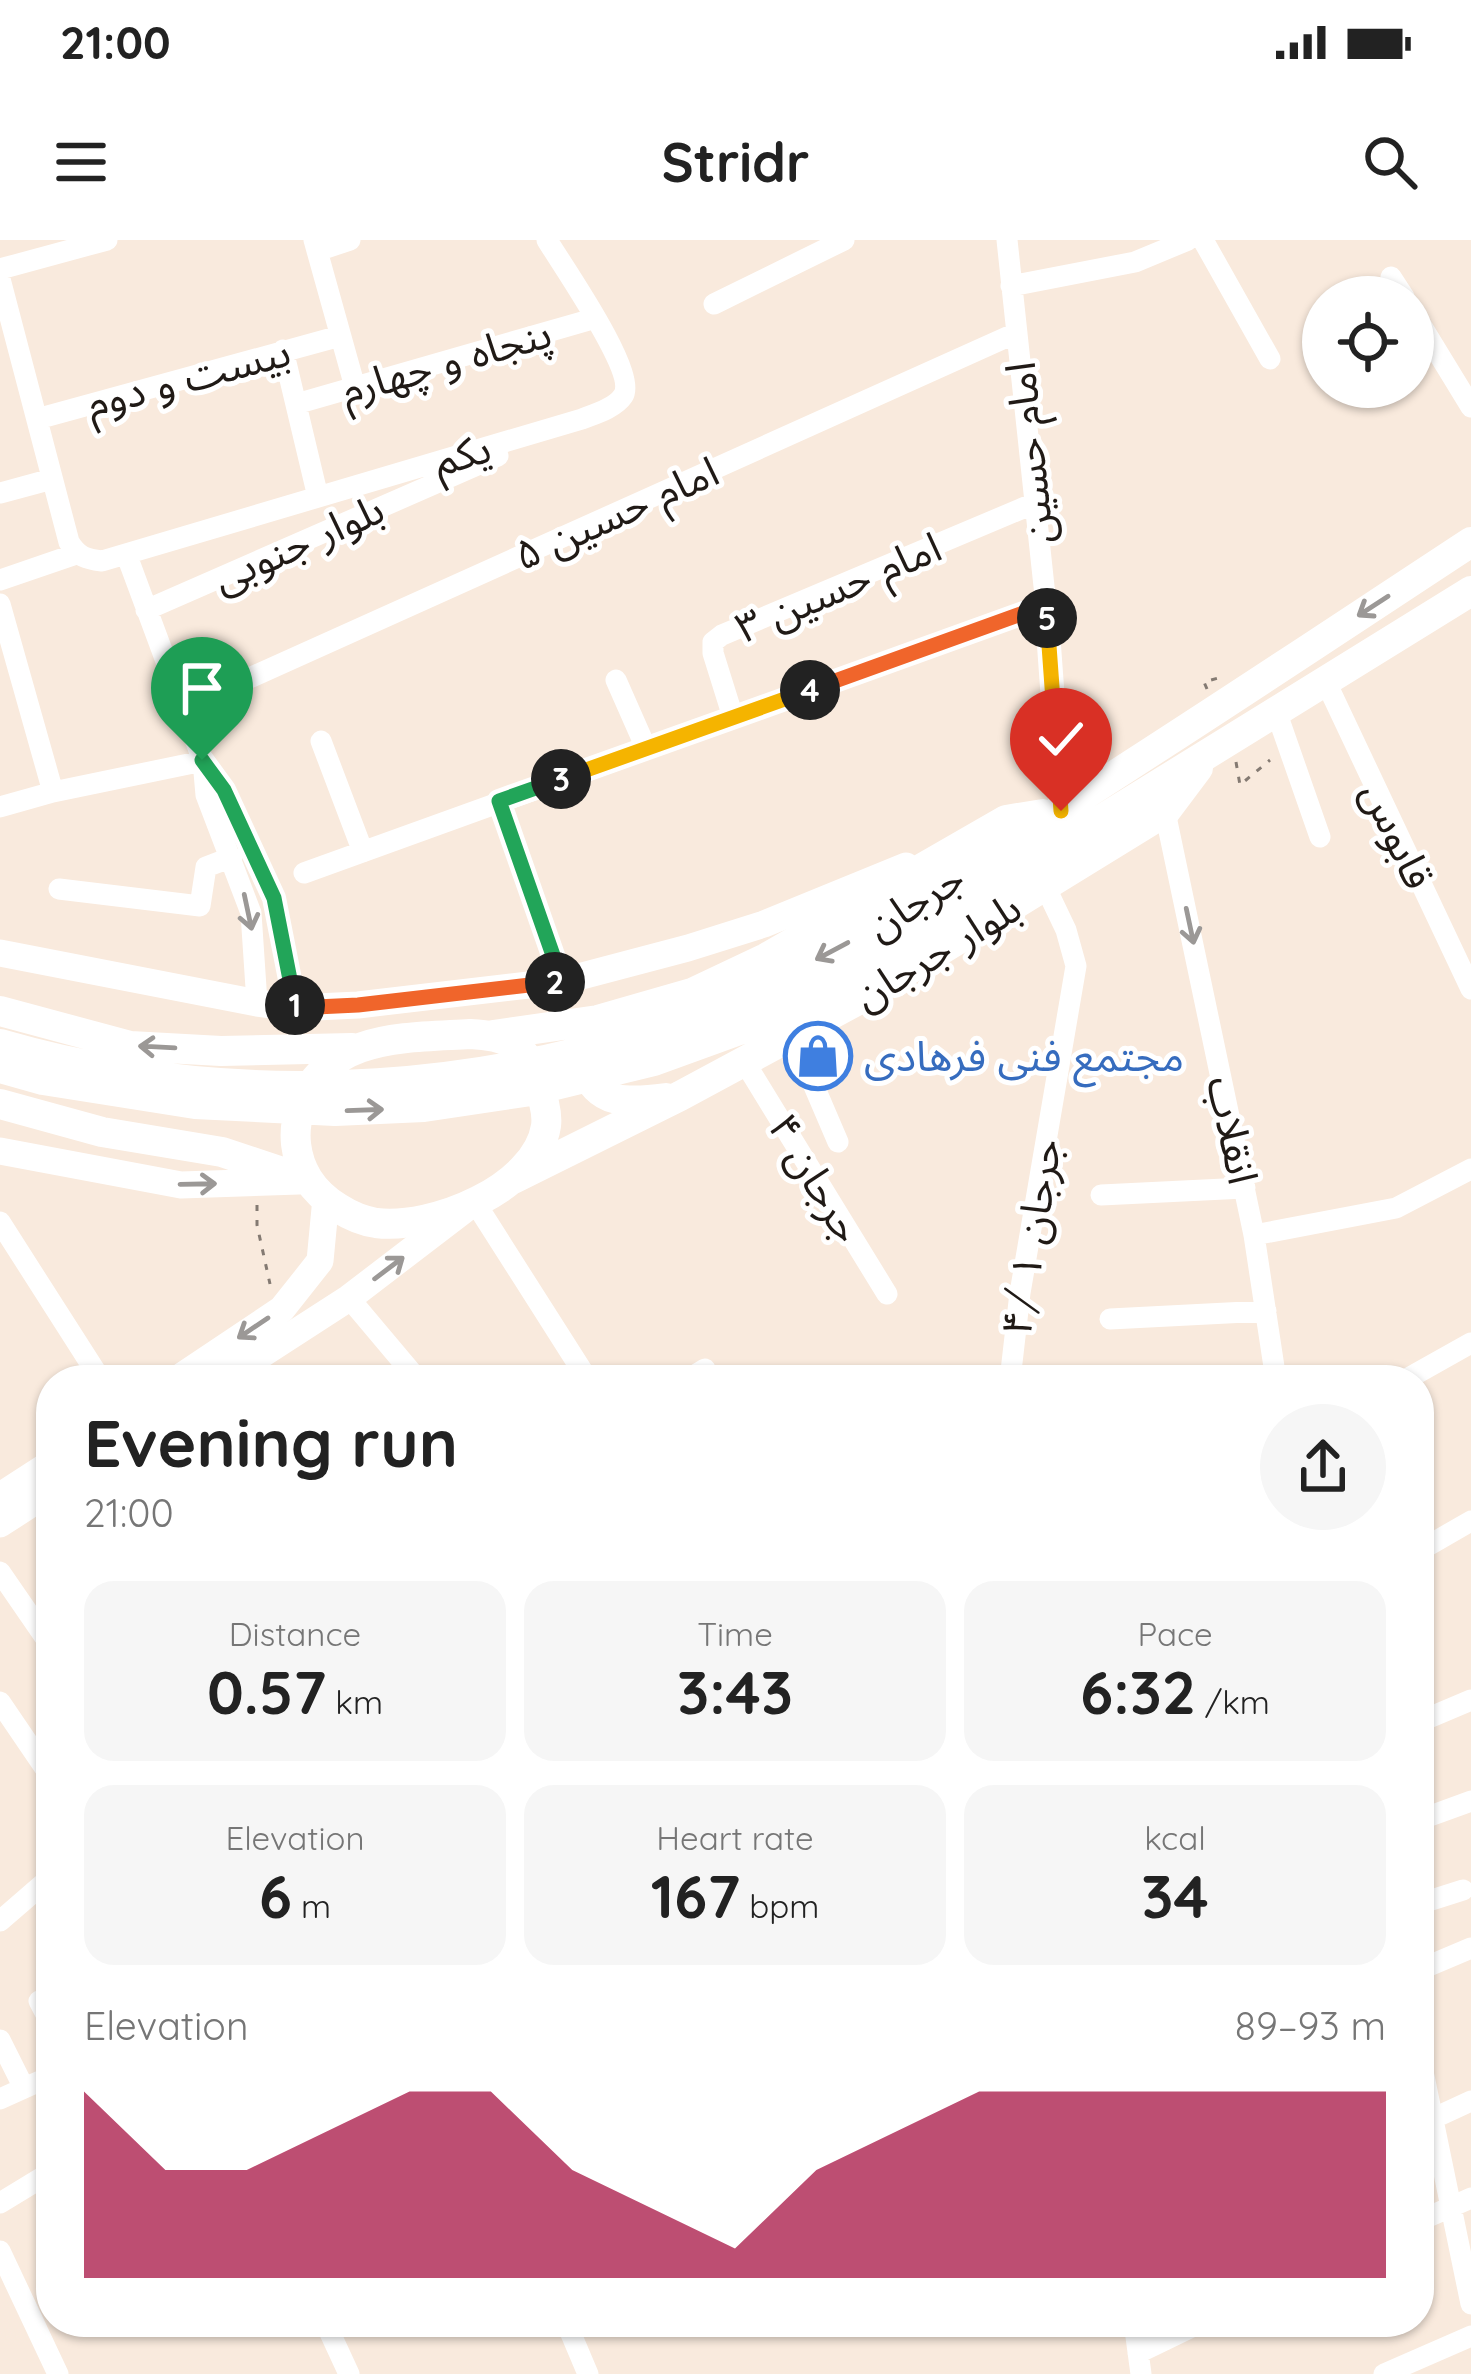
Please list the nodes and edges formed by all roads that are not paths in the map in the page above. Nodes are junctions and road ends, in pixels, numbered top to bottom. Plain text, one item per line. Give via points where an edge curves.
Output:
1 (107, 240) edge
2 (350, 240) edge
3 (547, 240) edge
4 (844, 240) edge
5 (1007, 240) edge
6 (1188, 240) edge
7 (1203, 240) edge
8 (76, 244) edge
9 (316, 246) edge
10 (0, 269) edge
11 (0, 279) edge
12 (1011, 286) junction
13 (714, 304) dead end
14 (596, 318) junction
15 (7, 332) edge
16 (1016, 333) junction
17 (340, 336) junction
18 (1434, 346) edge
19 (283, 350) junction
20 (1270, 359) dead end
21 (355, 387) junction
22 (296, 404) junction
23 (1471, 407) edge
24 (37, 418) junction
25 (582, 419) junction
26 (52, 479) junction
27 (0, 493) edge
28 (318, 497) junction
29 (1035, 503) junction
30 (1471, 542) edge
31 (76, 554) junction
32 (127, 556) junction
33 (0, 580) edge
34 (1471, 591) edge
35 (0, 604) edge
36 (1046, 605) junction
37 (146, 610) junction
38 (4, 642) edge
39 (616, 680) dead end
40 (1325, 680) junction
41 (216, 693) dead end
42 (1276, 712) junction
43 (733, 717) junction
44 (321, 740) dead end
45 (646, 748) junction
46 (1207, 756) junction
47 (202, 760) junction
48 (53, 792) junction
49 (499, 801) junction
50 (0, 807) edge
51 (1061, 811) junction
52 (1165, 812) junction
53 (1319, 837) dead end
54 (964, 842) junction
55 (363, 852) junction
56 (232, 857) junction
57 (304, 873) dead end
58 (1046, 886) junction
59 (58, 889) dead end
60 (688, 948) junction
61 (3, 958) edge
62 (562, 981) junction
63 (1471, 989) edge
64 (257, 1003) junction
65 (295, 1008) junction
66 (0, 1011) edge
67 (593, 1026) junction
68 (788, 1038) junction
69 (507, 1040) junction
70 (0, 1044) edge
71 (358, 1048) junction
72 (221, 1051) junction
73 (744, 1061) junction
74 (0, 1068) edge
75 (680, 1096) junction
76 (0, 1104) edge
77 (838, 1142) dead end
78 (0, 1151) edge
79 (222, 1152) junction
80 (1471, 1169) edge
81 (513, 1179) junction
82 (1245, 1187) junction
83 (317, 1190) junction
84 (1101, 1196) dead end
85 (473, 1205) junction
86 (0, 1222) edge
87 (1254, 1235) junction
88 (887, 1294) dead end
89 (349, 1298) junction
90 (1266, 1311) junction
91 (1110, 1319) dead end
92 (1471, 1343) edge
93 (91, 1365) edge
94 (198, 1365) edge
95 (245, 1365) edge
96 (405, 1365) edge
97 (578, 1365) edge
98 (1012, 1365) edge
99 (1274, 1365) edge
100 (1432, 1365) edge
101 (36, 1472) edge
102 (0, 1496) edge
103 (36, 1500) edge
104 (0, 1523) edge
105 (1469, 1528) edge
106 (1434, 1544) edge
107 (0, 1572) edge
108 (36, 1624) edge
109 (1471, 1700) edge
110 (0, 1702) edge
111 (1434, 1716) edge
112 (36, 1755) edge
113 (1471, 1801) edge
114 (1434, 1815) edge
115 (36, 1889) edge
116 (1462, 1890) dead end
117 (1434, 1899) edge
118 (0, 1921) edge
119 (1471, 1948) edge
120 (1434, 1964) edge
121 (0, 2040) edge
122 (36, 2083) edge
123 (24, 2088) junction
124 (0, 2099) edge
125 (1471, 2102) edge
126 (1434, 2118) edge
127 (1434, 2140) edge
128 (36, 2181) edge
129 (1461, 2202) edge
130 (0, 2203) edge
131 (0, 2251) edge
132 (1470, 2300) edge
133 (36, 2327) edge
134 (1471, 2336) edge
135 (41, 2337) edge
136 (332, 2337) edge
137 (572, 2337) edge
138 (1179, 2337) edge
139 (1140, 2363) edge
140 (58, 2374) edge
141 (349, 2374) edge
142 (587, 2374) edge
143 (1384, 2374) edge

1 - 8 street
2 - 9 street
3 - 14 street, یکم
4 - 13 street
5 - 12 street, امام حسین
6 - 12 street via 1135,262
7 - 20 street
8 - 10 street
9 - 17 street
11 - 15 street
12 - 16 street, امام حسین
14 - 21 street, پنجاه و چهارم
14 - 25 street, یکم via 626,390
15 - 24 street
16 - 29 street, امام حسین
16 - 41 street, امام حسین ۵
17 - 19 street, بیست و دوم
17 - 21 street
18 - 23 street
19 - 22 street
19 - 24 street, بیست و دوم
21 - 22 street, پنجاه و چهارم
22 - 28 street
24 - 26 street
25 - 28 street, یکم
25 - 37 street, بلوار جنوبی
26 - 27 street
26 - 31 street
28 - 32 street, یکم
29 - 36 street, امام حسین
29 - 43 street, امام حسین ۳ via 722,635 712,653
30 -> 51 highway, جرجان
31 - 32 street, یکم via 102,562
31 - 33 street
32 - 37 street
34 - 40 highway, جرجان
35 - 38 street
36 - 43 street
36 - 51 street, امام حسین
37 - 47 street
38 - 48 street
39 - 45 street
40 - 42 highway, جرجان
40 - 63 street, قابوس
42 - 46 highway, جرجان
42 - 53 street
43 - 45 street
44 - 55 street
45 - 49 street
46 - 52 highway, بلوار جرجان
74 -> 46 highway, جرجان via 195,1104 335,1111 424,1107 654,1061 745,1028 855,972
47 - 48 street
47 - 56 street via 206,795
47 - 65 street via 274,898
48 - 50 street
49 - 55 street
49 - 62 street
51 - 54 highway, بلوار جرجان via 1006,820
51 -> 70 highway, جرجان via 748,995 646,1034 506,1067 424,1081 265,1086 46,1058
52 - 58 highway, بلوار جرجان
52 -> 82 street, انقلاب
54 - 60 main road
54 - 67 highway, بلوار جرجان via 766,958
55 - 57 street
56 - 59 street via 206,867 200,906
56 -> 64 street via 251,913
58 - 68 highway, بلوار جرجان
58 - 98 street, جرجان ۱ /۴ via 1076,966
60 - 62 main road
60 - 69 main road via 698,956 697,976 564,1014
61 - 64 main road
62 - 65 main road
64 - 65 main road
72 -> 66 highway via 130,1046
67 - 69 highway, بلوار جرجان
67 - 75 highway via 582,1062 596,1089 640,1101
68 - 73 highway, بلوار جرجان
68 - 77 street
69 - 71 highway via 420,1036
69 - 81 highway via 539,1088 546,1125
71 - 72 highway
71 - 83 highway via 307,1087 295,1122 295,1143
72 - 79 highway via 248,1070 258,1101 248,1132
73 - 75 highway, بلوار جرجان
73 - 88 street, ۴ جرجان
75 - 81 highway, بلوار جرجان
76 - 79 highway
78 -> 83 main road via 181,1185
79 - 83 highway
80 - 87 street via 1396,1208
81 - 85 highway
82 - 84 street
82 - 87 street, انقلاب
83 - 85 highway via 374,1223 405,1224
83 -> 94 main road via 320,1261 282,1309
89 -> 85 main road
85 - 97 street
86 - 93 street
87 - 90 street, انقلاب
89 - 95 main road
89 - 96 street
90 - 91 street
90 - 99 street, انقلاب
92 - 100 street
101 - 102 main road
103 - 104 main road
105 - 106 street
107 - 108 street
109 - 111 street
110 - 112 street
113 - 114 street
115 - 118 street
116 - 117 street
119 - 120 street
121 - 123 street
122 - 123 street
123 - 124 street
125 - 126 street
127 - 129 street
128 - 130 street
129 - 132 street
131 - 133 street
134 - 143 street
135 - 140 street
136 - 141 street
137 - 142 street
138 - 139 street

